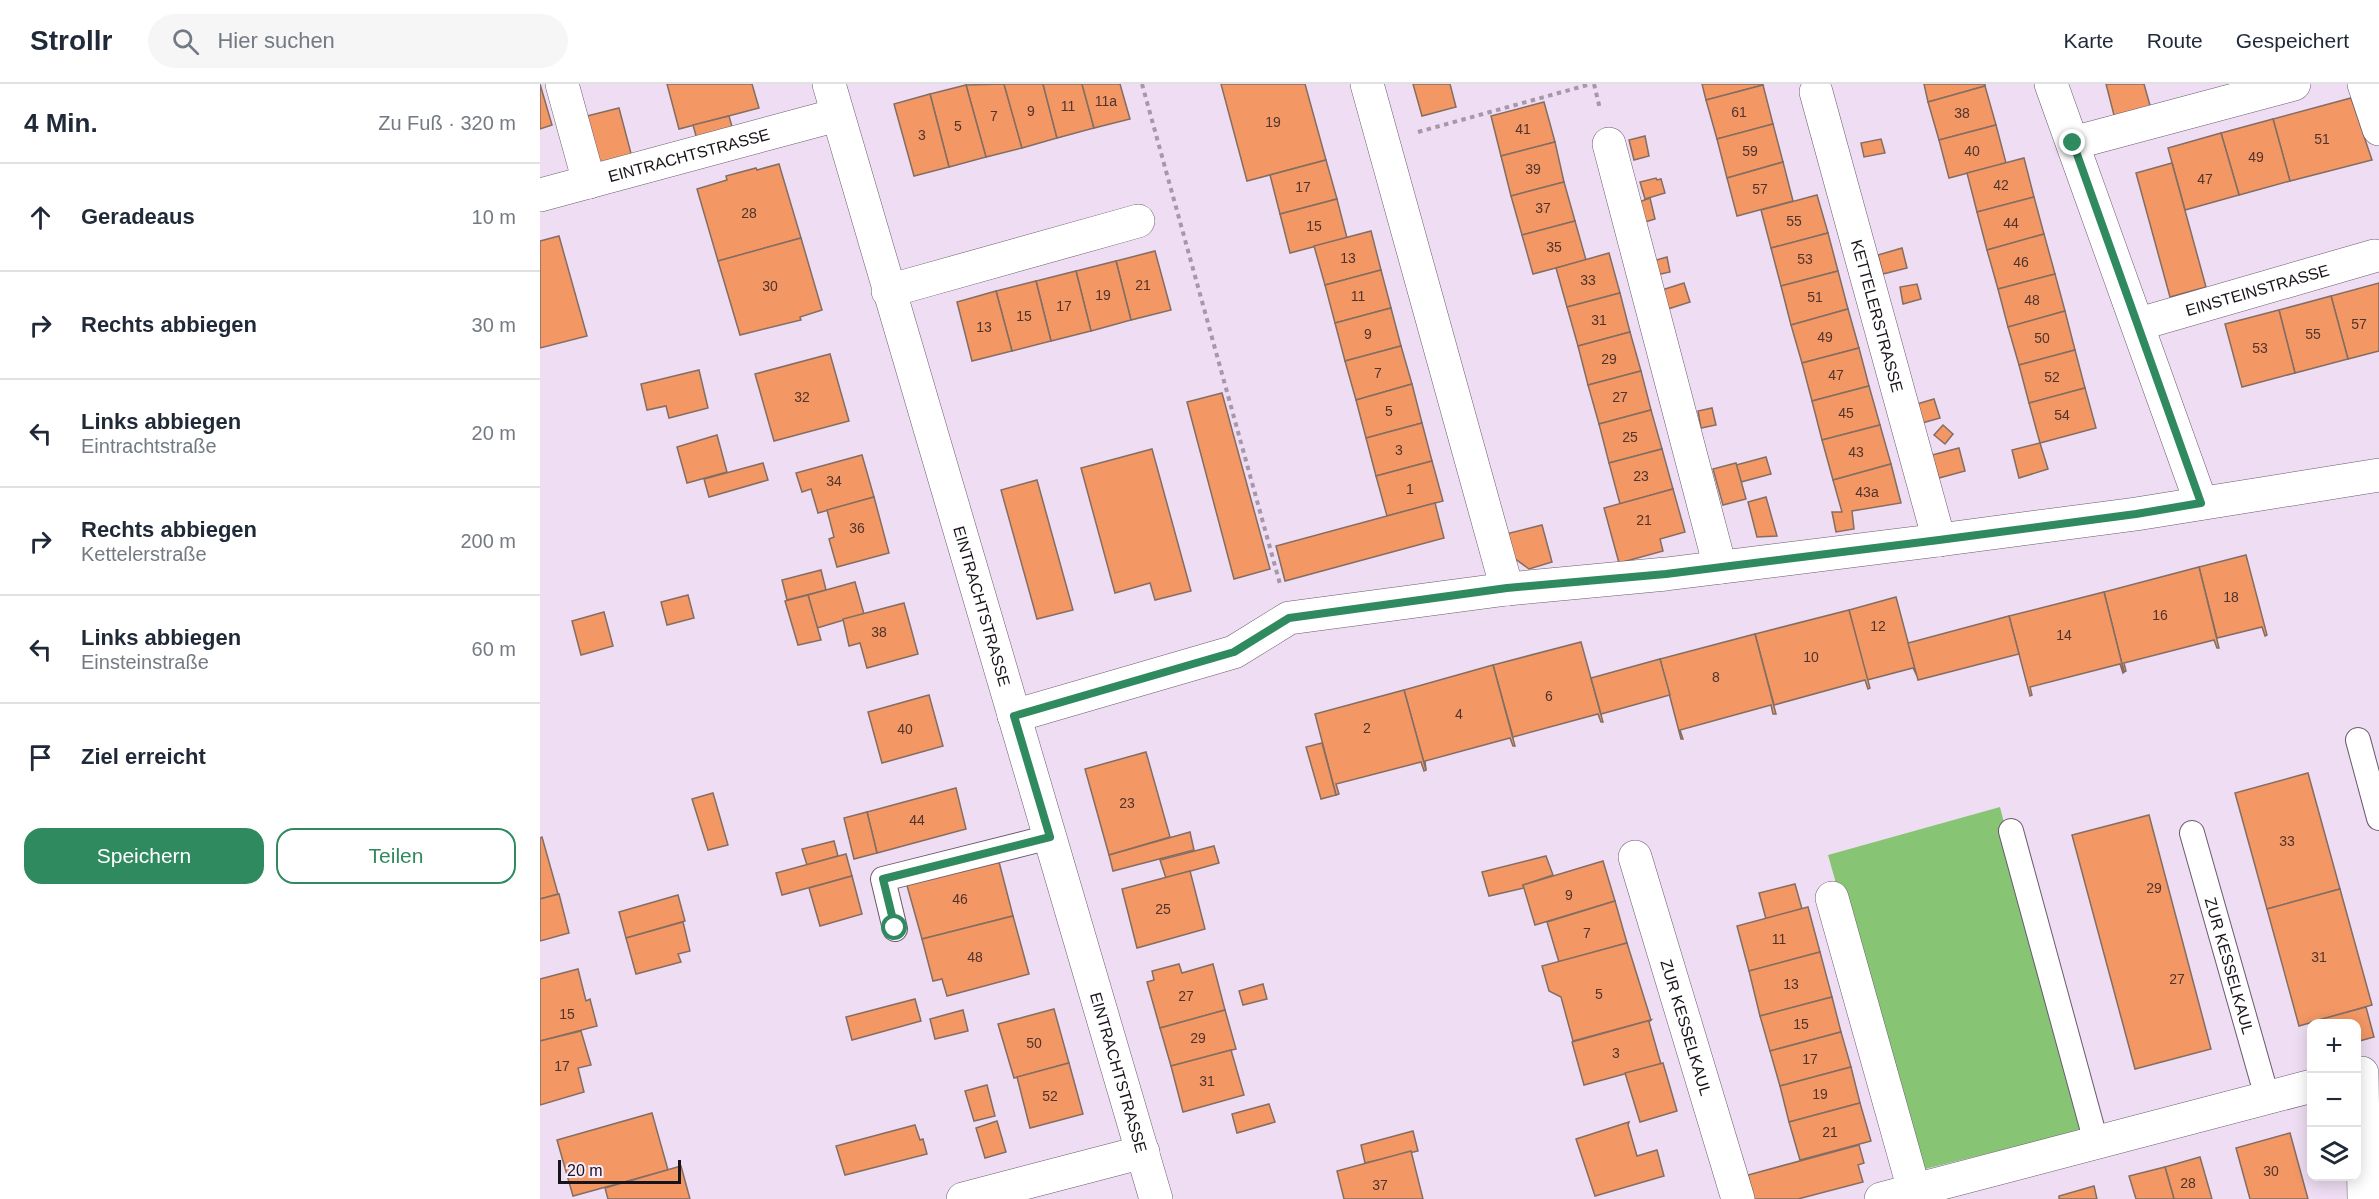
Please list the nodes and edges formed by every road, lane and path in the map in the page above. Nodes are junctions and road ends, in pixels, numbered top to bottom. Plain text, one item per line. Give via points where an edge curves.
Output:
1 (562, 84) edge
2 (829, 84) edge
3 (1142, 84) edge
4 (1367, 84) edge
5 (1590, 84) edge
6 (2051, 84) edge
7 (2294, 84) edge
8 (2364, 84) edge
9 (1816, 92) dead end
10 (837, 115) junction
11 (2379, 129) edge
12 (1383, 142) junction
13 (2073, 143) junction
14 (1609, 144) dead end
15 (589, 182) junction
16 (540, 195) edge
17 (1138, 221) dead end
18 (2374, 256) dead end
19 (888, 291) junction
20 (2139, 324) junction
21 (2379, 474) edge
22 (2201, 503) junction
23 (1939, 540) junction
24 (1720, 567) junction
25 (1507, 588) junction
26 (1289, 618) junction
27 (1014, 716) junction
28 (2358, 740) dead end
29 (2379, 818) edge
30 (2011, 831) dead end
31 (2193, 833) dead end
32 (1050, 837) junction
33 (1635, 857) dead end
34 (1832, 898) dead end
35 (895, 928) dead end
36 (2366, 1071) edge
37 (2307, 1087) edge
38 (2267, 1097) junction
39 (2096, 1142) junction
40 (1143, 1152) junction
41 (1914, 1190) junction
42 (963, 1199) edge
43 (1156, 1199) edge
44 (1737, 1199) edge
45 (1881, 1199) edge
46 (2364, 1199) edge

1 - 15 street
2 - 10 street, EINTRACHTSTRASSE
3 - 26 path
4 - 12 street
5 - 12 path
6 - 13 street
7 - 13 street
8 - 11 street
9 - 23 street, KETTELERSTRASSE
10 - 15 street, EINTRACHTSTRASSE
10 - 19 street, EINTRACHTSTRASSE
12 - 25 street
13 - 20 street
14 - 24 street
15 - 16 street, EINTRACHTSTRASSE
17 - 19 street
18 - 20 street, EINSTEINSTRASSE
19 - 27 street, EINTRACHTSTRASSE
20 - 22 street
21 - 22 street
22 - 23 street
23 - 24 street
24 - 25 street
25 - 26 street
26 - 27 street via 1234,652
27 - 32 street, EINTRACHTSTRASSE
28 - 29 lane
30 - 39 lane
31 - 38 lane, ZUR KESSELKAUL
32 - 35 lane via 883,879
32 - 40 street, EINTRACHTSTRASSE
33 - 44 street, ZUR KESSELKAUL
34 - 41 street
36 - 46 street
37 - 38 street
38 - 39 street
39 - 41 street
40 - 42 street
40 - 43 street, EINTRACHTSTRASSE
41 - 45 street

